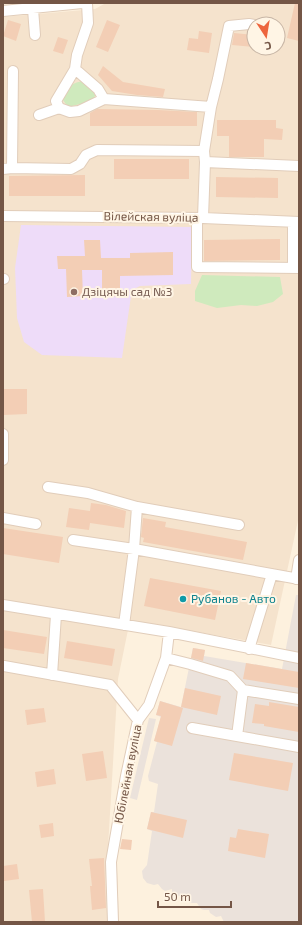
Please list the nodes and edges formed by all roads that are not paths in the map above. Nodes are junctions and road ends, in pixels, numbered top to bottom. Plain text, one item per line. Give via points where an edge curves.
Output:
1 (82, 3) edge
2 (87, 3) edge
3 (33, 9) junction
4 (3, 11) edge
5 (246, 24) edge
6 (35, 35) dead end
7 (75, 69) junction
8 (13, 72) dead end
9 (104, 99) junction
10 (211, 107) junction
11 (59, 108) junction
12 (39, 114) dead end
13 (204, 150) junction
14 (205, 162) junction
15 (299, 166) edge
16 (8, 169) edge
17 (3, 216) edge
18 (200, 218) junction
19 (296, 222) edge
20 (296, 268) edge
21 (3, 434) edge
22 (3, 460) edge
23 (48, 487) dead end
24 (137, 507) junction
25 (3, 518) edge
26 (36, 524) dead end
27 (239, 525) dead end
28 (73, 540) dead end
29 (134, 549) junction
30 (299, 560) edge
31 (272, 574) junction
32 (298, 579) edge
33 (3, 605) edge
34 (56, 615) junction
35 (124, 625) junction
36 (169, 632) junction
37 (249, 649) junction
38 (166, 658) junction
39 (299, 658) edge
40 (4, 666) edge
41 (52, 675) junction
42 (243, 690) junction
43 (299, 700) edge
44 (138, 720) junction
45 (192, 728) dead end
46 (237, 736) junction
47 (299, 747) edge
48 (113, 922) edge

1 - 3 street
2 - 7 street via 88,23 77,54
3 - 4 street
3 - 6 street
5 - 10 street via 229,26
7 - 9 street via 98,89
7 - 11 street via 56,101
8 - 16 street
9 - 10 street
9 - 11 street via 79,111 70,112
10 - 13 street
11 - 12 street
13 - 14 street
13 - 16 street via 97,150 86,155 80,164 71,169
14 - 15 street
14 - 18 street
17 - 18 street, Вілейская вуліца
18 - 19 street, Вілейская вуліца
18 - 20 street via 197,267
19 - 20 street
21 - 22 street
23 - 24 street via 88,493
24 - 27 street
24 - 29 street
25 - 26 street
28 - 29 street
29 - 31 street
29 - 35 street
30 - 32 street
31 - 32 street
31 - 37 street
33 - 34 street
34 - 35 street
34 - 41 street
35 - 36 street
36 - 37 street
36 - 38 street, Юбілейная вуліца
37 - 39 street
38 - 42 street via 230,676
38 - 44 street, Юбілейная вуліца via 149,705
40 - 41 street
41 - 44 street via 110,685
42 - 43 street
42 - 46 street
44 - 48 street, Юбілейная вуліца via 113,851
45 - 46 street
46 - 47 street

